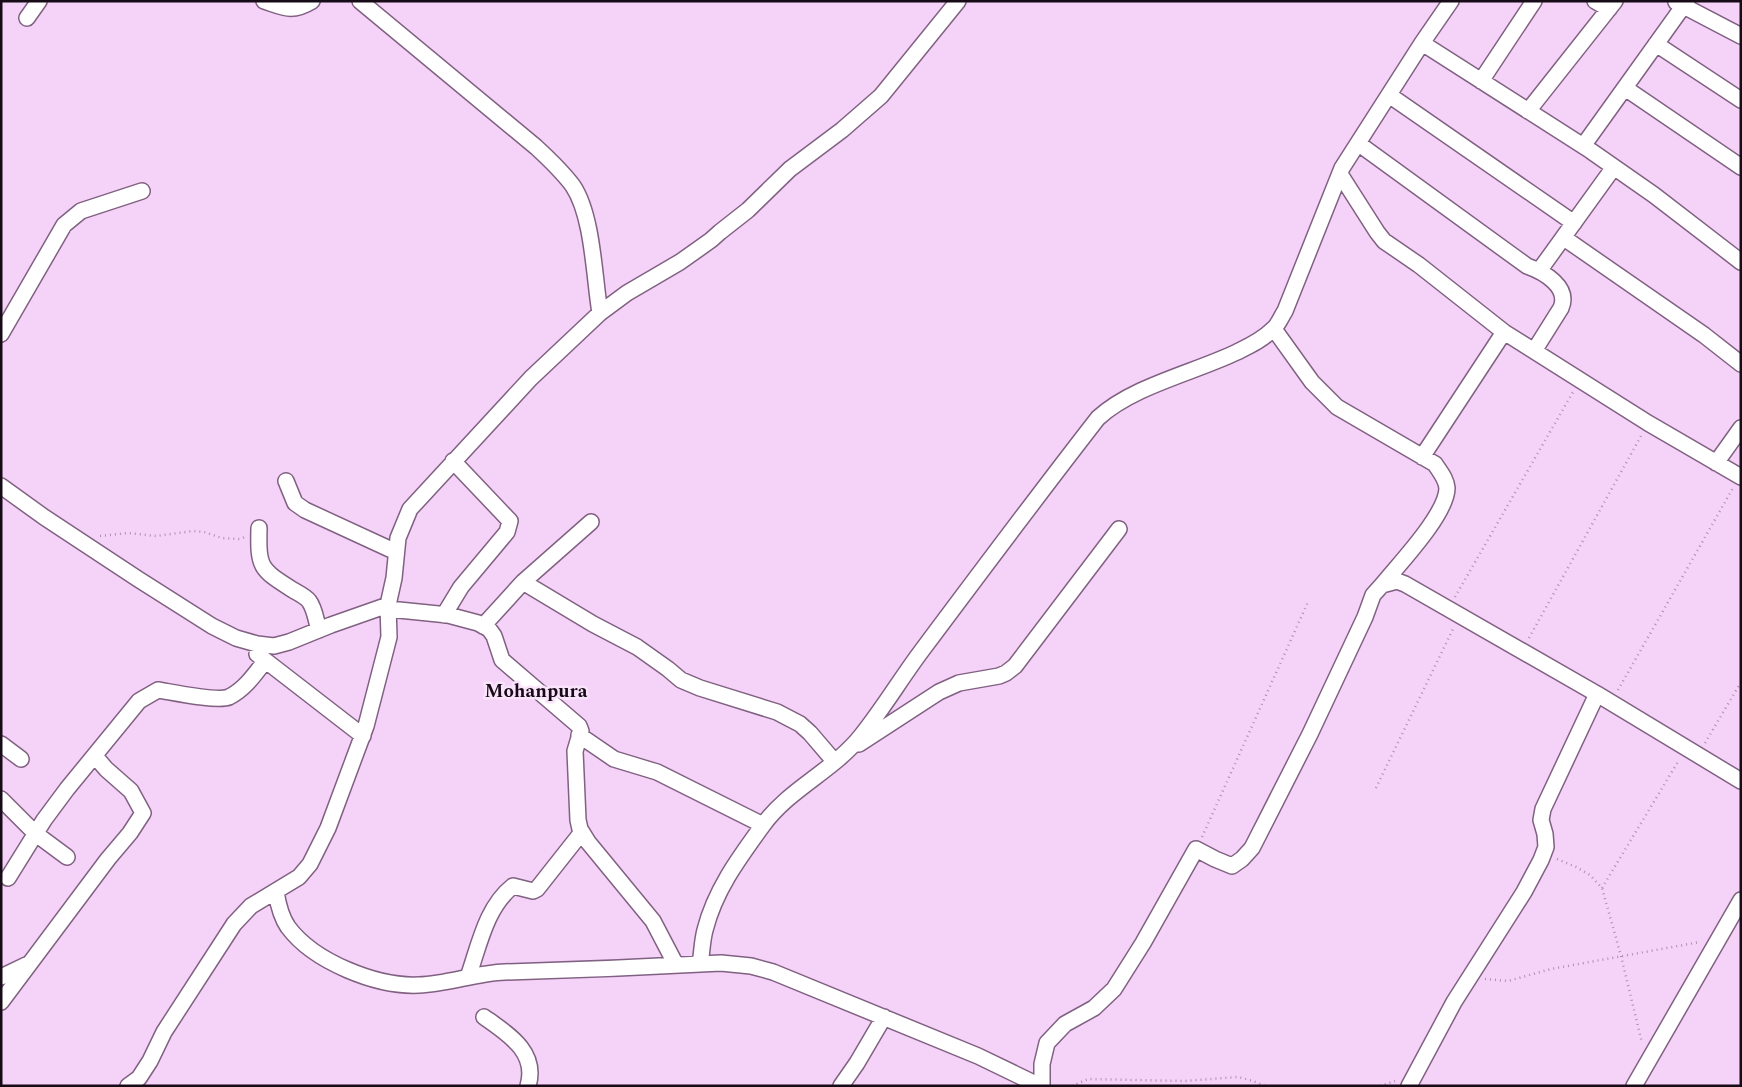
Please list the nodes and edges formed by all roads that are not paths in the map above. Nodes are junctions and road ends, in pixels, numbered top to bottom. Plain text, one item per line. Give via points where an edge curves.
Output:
1 (39, 1) edge
2 (264, 1) edge
3 (312, 1) edge
4 (360, 1) edge
5 (958, 1) edge
6 (1451, 1) edge
7 (1534, 1) edge
8 (1595, 1) edge
9 (1682, 3) edge
10 (1612, 5) edge
11 (27, 18) dead end
12 (1741, 36) edge
13 (1422, 43) junction
14 (1656, 44) junction
15 (1481, 80) junction
16 (1625, 88) junction
17 (1388, 95) junction
18 (1741, 100) edge
19 (1528, 111) junction
20 (1359, 144) junction
21 (1583, 146) junction
22 (1741, 166) edge
23 (1614, 167) junction
24 (1340, 174) junction
25 (142, 191) dead end
26 (1574, 223) junction
27 (1564, 238) junction
28 (1741, 262) edge
29 (1539, 271) junction
30 (600, 313) junction
31 (6, 317) edge
32 (1274, 329) junction
33 (1504, 332) junction
34 (1, 334) edge
35 (1534, 351) junction
36 (1741, 364) edge
37 (1741, 428) edge
38 (1422, 457) junction
39 (453, 461) junction
40 (1716, 463) junction
41 (1740, 477) edge
42 (286, 481) dead end
43 (1, 486) edge
44 (591, 522) dead end
45 (259, 528) road end
46 (1119, 529) dead end
47 (396, 552) junction
48 (523, 582) junction
49 (1382, 585) junction
50 (388, 607) junction
51 (444, 615) junction
52 (484, 626) junction
53 (319, 630) junction
54 (236, 638) junction
55 (265, 661) junction
56 (1597, 694) junction
57 (579, 735) junction
58 (363, 736) junction
59 (1, 744) edge
60 (95, 756) junction
61 (840, 757) junction
62 (21, 759) dead end
63 (1741, 781) edge
64 (1, 799) edge
65 (763, 825) junction
66 (582, 832) junction
67 (36, 834) junction
68 (67, 857) dead end
69 (8, 878) dead end
70 (276, 892) junction
71 (1741, 900) edge
72 (1736, 921) edge
73 (32, 962) junction
74 (700, 964) junction
75 (676, 965) junction
76 (1, 977) edge
77 (468, 977) junction
78 (1, 1002) edge
79 (484, 1017) dead end
80 (884, 1017) junction
81 (128, 1086) edge
82 (528, 1086) edge
83 (841, 1086) edge
84 (1041, 1086) edge
85 (1409, 1086) edge
86 (1634, 1086) edge

1 - 11 street
2 - 3 street via 296,9
4 - 30 street via 536,146 573,186 588,222
5 - 30 street via 881,96 842,130 790,169 711,240
6 - 13 street
7 - 15 street
8 - 10 street
9 - 12 street
9 - 14 street
10 - 19 street
13 - 15 street
13 - 17 street
14 - 16 street
14 - 18 street
15 - 19 street
16 - 21 street
16 - 22 street
17 - 20 street
17 - 26 street
19 - 21 street
20 - 24 street
20 - 29 street via 1527,266
21 - 23 street
23 - 26 street
23 - 28 street
24 - 32 street via 1285,311
24 - 33 street via 1384,241
25 - 31 street via 80,211 64,225
26 - 27 street
27 - 29 street
27 - 36 street
29 - 35 street via 1559,287 1564,294 1564,302
30 - 39 street via 531,378
31 - 34 street
32 - 38 street via 1312,382 1337,407
32 - 61 street via 1256,343 1130,396 1098,418 861,736
33 - 35 street
33 - 38 street
35 - 40 street
37 - 40 street
38 - 49 street via 1435,464 1445,478 1445,500 1437,516
39 - 47 street via 410,509
39 - 51 street via 510,521 507,532 460,588
40 - 41 street
42 - 47 street via 295,503 305,510
43 - 54 street via 81,542
44 - 48 street
45 - 53 street via 259,553 264,570 308,600
46 - 61 street via 1015,666 999,676 959,683 938,692
47 - 50 street
48 - 52 street
48 - 61 street via 637,647 681,680 777,712 800,724
49 - 56 street via 1397,581
49 - 84 street via 1373,595 1310,734 1252,848 1232,866 1196,849 1114,989 1094,1008 1065,1024 1047,1043
50 - 51 street
50 - 53 street
50 - 58 street via 389,637
51 - 52 street
52 - 57 street via 494,636 502,660 579,726
53 - 54 street via 274,646
54 - 55 street
55 - 58 street
55 - 60 street via 245,686 227,698 158,690 139,701
56 - 63 street
56 - 85 street via 1543,809 1544,854 1524,892 1454,1002
57 - 65 street via 614,759 658,772
57 - 66 street via 575,751 578,820
58 - 70 street via 328,828 310,864 299,877
59 - 62 street
60 - 67 street
60 - 73 street via 131,791 143,813
61 - 65 street via 790,797
64 - 67 street
65 - 74 street via 728,874 713,904 704,931
66 - 75 street via 653,921
66 - 77 street via 537,889 532,891 513,886 495,906
67 - 68 street
67 - 69 street
70 - 77 street via 287,926 302,942 354,973 399,985 421,985
70 - 81 street via 251,906 234,924 164,1032 139,1078
71 - 72 street
72 - 86 street via 1719,938
73 - 76 street
73 - 78 street
74 - 75 street
74 - 80 street via 751,966 773,972
75 - 77 street via 499,972
79 - 82 street via 513,1037 525,1053 531,1075
80 - 83 street
80 - 84 street

